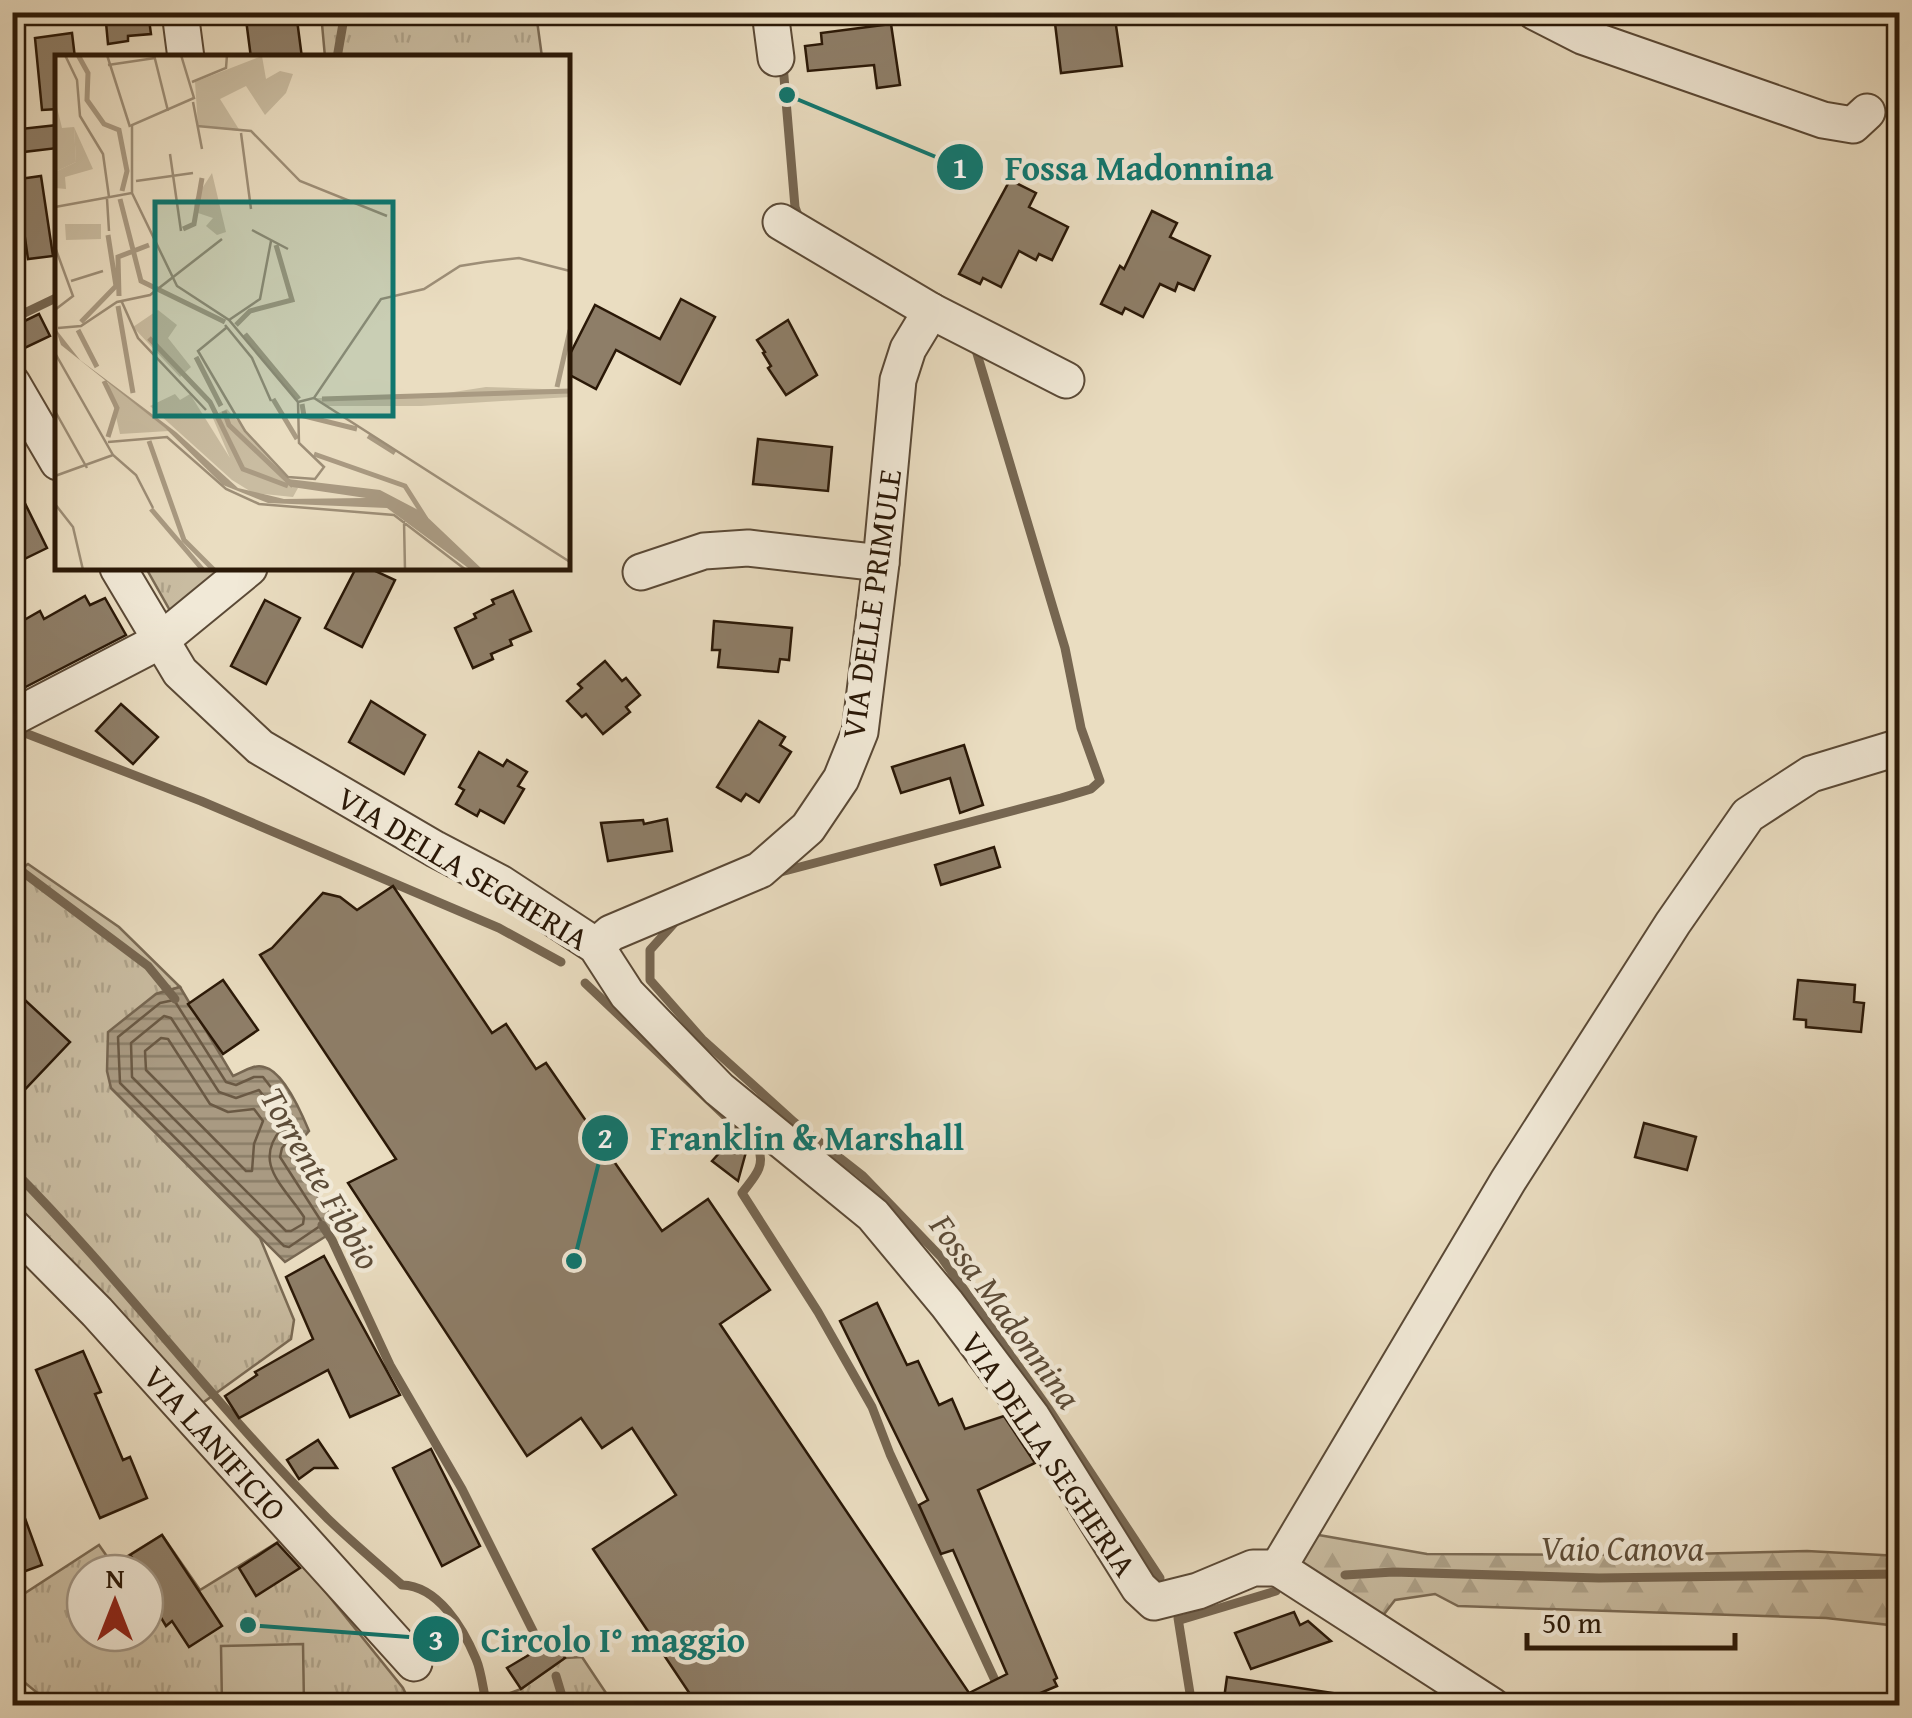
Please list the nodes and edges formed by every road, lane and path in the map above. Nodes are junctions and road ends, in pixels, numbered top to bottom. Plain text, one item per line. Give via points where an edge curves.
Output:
1 (180, 12) edge
2 (770, 12) edge
3 (1535, 12) edge
4 (186, 55) edge
5 (776, 58) dead end
6 (1867, 112) dead end
7 (781, 222) dead end
8 (931, 311) junction
9 (1066, 380) dead end
10 (12, 383) edge
11 (55, 457) edge
12 (881, 563) junction
13 (119, 570) edge
14 (246, 570) edge
15 (641, 572) dead end
16 (160, 641) junction
17 (26, 710) edge
18 (1900, 748) edge
19 (596, 946) junction
20 (12, 1226) edge
21 (1278, 1568) junction
22 (414, 1662) dead end
23 (1492, 1706) edge

1 - 4 street
2 - 5 street
3 - 6 street via 1582,36 1823,120 1853,126
7 - 8 street
8 - 9 street
8 - 12 street, VIA DELLE PRIMULE via 898,380
10 - 11 street
12 - 15 street via 748,548 704,551
12 - 19 street, VIA DELLE PRIMULE via 860,732 842,779 808,828 760,870 612,932
13 - 16 street, VIA DELLA SEGHERIA
14 - 16 street
16 - 17 street
16 - 19 street, VIA DELLA SEGHERIA via 180,672 260,747 500,883
18 - 21 street via 1812,774 1748,814 1508,1181
19 - 21 street, VIA DELLA SEGHERIA via 627,994 719,1088 873,1215 1032,1416 1154,1602 1253,1568
20 - 22 street, VIA LANIFICIO
21 - 23 street

